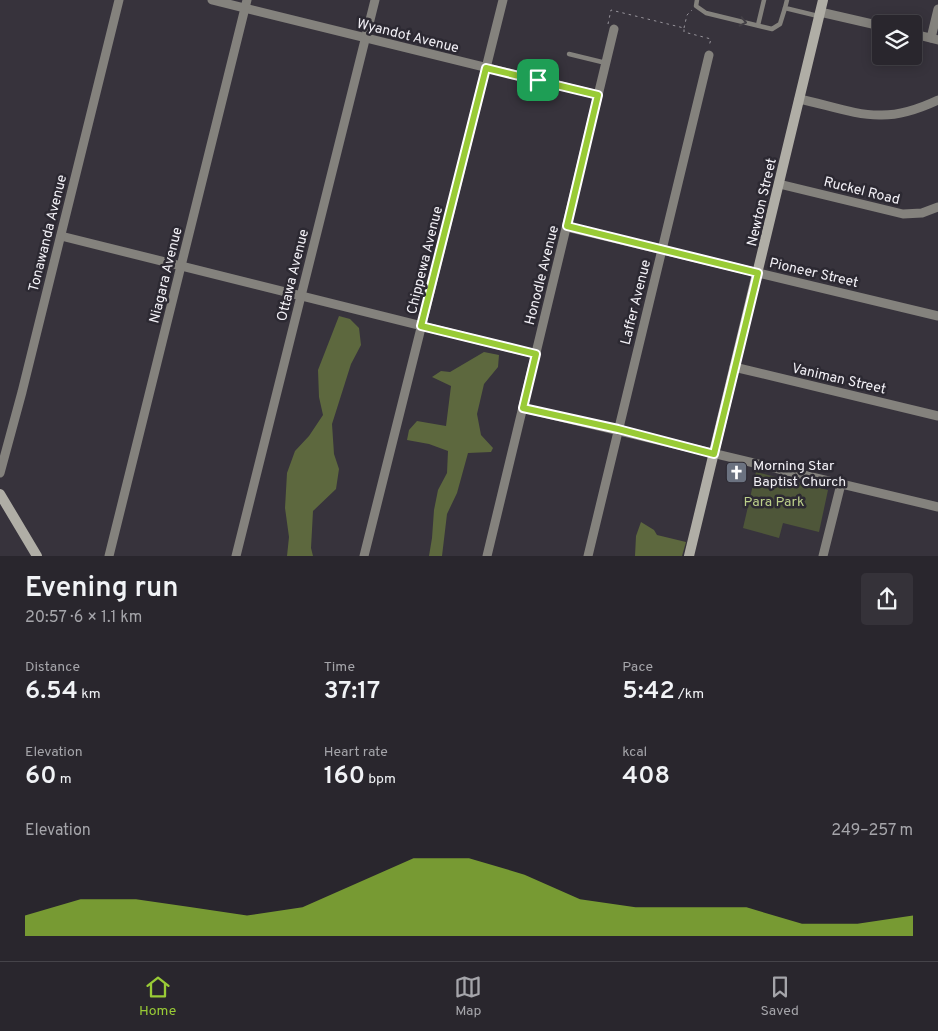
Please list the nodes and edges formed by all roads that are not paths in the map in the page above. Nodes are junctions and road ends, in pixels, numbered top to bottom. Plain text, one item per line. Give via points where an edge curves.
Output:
1 (119, 0) edge
2 (212, 0) edge
3 (375, 0) edge
4 (502, 0) edge
5 (698, 0) edge
6 (764, 0) edge
7 (786, 0) edge
8 (823, 0) edge
9 (246, 4) edge
10 (785, 8) junction
11 (938, 9) edge
12 (820, 14) junction
13 (872, 24) edge
14 (758, 25) junction
15 (611, 27) road end
16 (922, 36) edge
17 (365, 39) junction
18 (935, 39) edge
19 (709, 51) road end
20 (569, 54) dead end
21 (606, 63) junction
22 (486, 68) junction
23 (598, 95) junction
24 (799, 99) junction
25 (938, 100) edge
26 (779, 184) junction
27 (938, 206) edge
28 (567, 226) junction
29 (61, 236) junction
30 (662, 249) junction
31 (181, 265) junction
32 (758, 273) junction
33 (300, 296) junction
34 (938, 316) edge
35 (421, 326) junction
36 (536, 354) junction
37 (734, 367) junction
38 (523, 408) junction
39 (938, 416) edge
40 (618, 429) junction
41 (714, 454) junction
42 (0, 473) edge
43 (841, 484) junction
44 (0, 494) edge
45 (938, 507) edge
46 (37, 556) edge
47 (109, 556) edge
48 (236, 556) edge
49 (364, 556) edge
50 (487, 556) edge
51 (588, 556) edge
52 (689, 556) edge
53 (823, 556) edge

1 - 29 street, Tonawanda Avenue
2 - 9 street, Wyandot Avenue
3 - 17 street, Ottawa Avenue
4 - 22 street, Chippewa Avenue
5 -> 14 lane via 696,6 706,13
6 - 14 lane
7 - 10 lane
8 - 12 street, Newton Street
9 - 17 street, Wyandot Avenue
9 - 31 street, Niagara Avenue
10 - 12 lane
10 - 14 lane via 780,24 772,28
11 - 18 street
12 - 13 street
12 - 24 street, Newton Street
15 - 21 street, Honodle Avenue
16 - 18 street
17 - 22 street, Wyandot Avenue
17 - 33 street, Ottawa Avenue
19 - 30 street, Laffer Avenue
20 - 21 lane
21 - 23 street, Honodle Avenue
22 - 23 street, Wyandot Avenue
22 - 35 street, Chippewa Avenue
23 - 28 street, Honodle Avenue
24 - 25 street via 882,115 901,113
24 - 26 street, Newton Street
26 - 27 street, Ruckel Road via 903,214 916,214
26 - 32 street, Newton Street
28 - 30 street, Pioneer Street
28 - 36 street, Honodle Avenue
29 - 31 street
29 - 42 street, Tonawanda Avenue
30 - 32 street, Pioneer Street
30 - 40 street, Laffer Avenue
31 - 33 street
31 - 47 street, Niagara Avenue
32 - 34 street, Pioneer Street
32 - 37 street, Newton Street
33 - 35 street
33 - 48 street, Ottawa Avenue
35 - 36 street
35 - 49 street, Chippewa Avenue
36 - 38 street, Honodle Avenue
37 - 39 street, Vaniman Street
37 - 41 street, Newton Street
38 - 40 street
38 - 50 street, Honodle Avenue
40 - 41 street
40 - 51 street, Laffer Avenue
41 - 43 street
41 - 52 street, Newton Street
43 - 45 street
43 - 53 street
44 - 46 street

